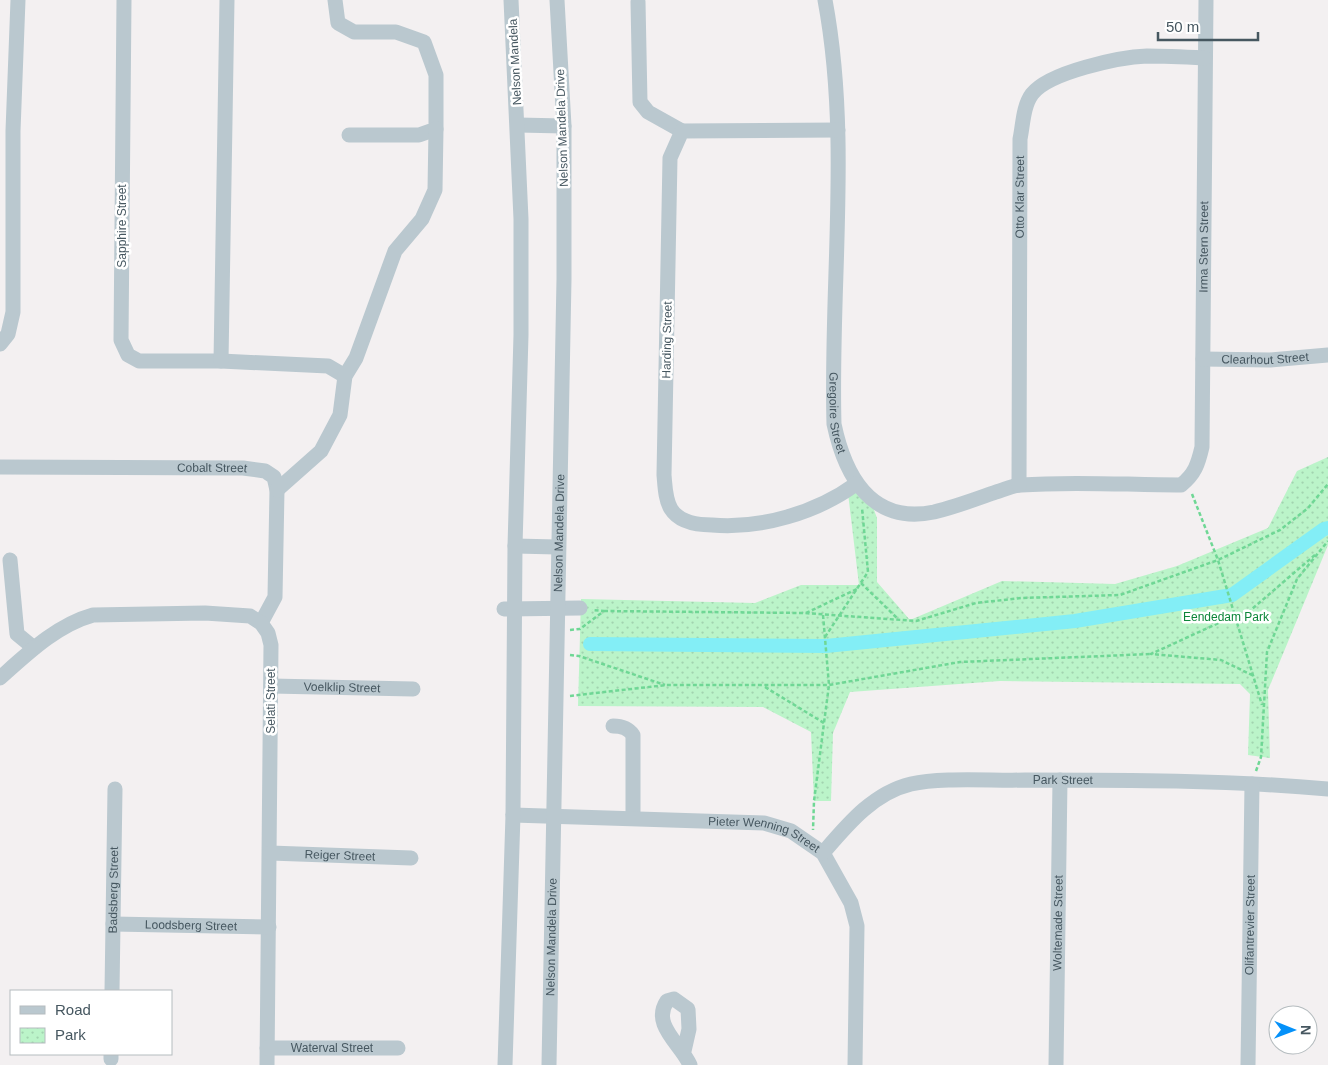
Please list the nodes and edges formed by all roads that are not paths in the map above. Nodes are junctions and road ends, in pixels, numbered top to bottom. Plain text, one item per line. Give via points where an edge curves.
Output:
1 (18, 0) edge
2 (124, 0) edge
3 (227, 0) edge
4 (335, 0) edge
5 (512, 0) edge
6 (557, 0) edge
7 (825, 0) edge
8 (1206, 0) edge
9 (638, 2) dead end
10 (1205, 58) junction
11 (518, 124) junction
12 (564, 126) junction
13 (436, 129) junction
14 (838, 130) junction
15 (682, 131) junction
16 (349, 135) dead end
17 (0, 344) edge
18 (1328, 354) edge
19 (1203, 359) junction
20 (221, 361) junction
21 (345, 376) junction
22 (0, 467) edge
23 (856, 484) junction
24 (1018, 485) junction
25 (1181, 485) joint
26 (277, 490) junction
27 (515, 546) junction
28 (557, 547) junction
29 (10, 560) dead end
30 (556, 608) junction
31 (580, 608) dead end
32 (509, 609) junction
33 (261, 623) junction
34 (34, 648) junction
35 (0, 678) edge
36 (271, 686) junction
37 (413, 689) dead end
38 (613, 726) dead end
39 (1060, 780) junction
40 (1252, 784) junction
41 (1328, 788) edge
42 (115, 789) dead end
43 (513, 815) junction
44 (552, 816) junction
45 (633, 818) junction
46 (818, 849) junction
47 (270, 852) junction
48 (411, 858) dead end
49 (113, 924) junction
50 (269, 927) junction
51 (112, 990) edge
52 (267, 1048) junction
53 (398, 1048) dead end
54 (267, 1065) edge
55 (505, 1065) edge
56 (549, 1065) edge
57 (855, 1065) edge
58 (1056, 1065) edge
59 (1248, 1065) edge

1 - 17 street via 13,131 13,312 8,334
2 - 20 street, Sapphire Street via 121,340 128,355 139,361
3 - 20 street
4 - 13 street via 338,23 354,32 396,32 424,42 436,75
5 - 11 street, Nelson Mandela
6 - 12 street, Nelson Mandela Drive
7 - 14 street, Gregoire Street via 833,44
8 - 10 street, Irma Stern Street
9 - 15 street via 640,102 648,112
10 - 19 street, Irma Stern Street
10 - 24 street, Otto Klar Street via 1146,56 1113,61 1061,76 1044,84 1032,95 1024,114 1020,139
11 - 12 street
11 - 27 street via 521,335
12 - 28 street, Nelson Mandela Drive via 564,279
13 - 16 street via 419,135
13 - 21 street via 435,190 422,219 395,250 356,358
14 - 15 street
14 - 23 street, Gregoire Street via 834,424 839,448
15 - 23 street, Harding Street via 670,158 664,475 671,509 682,518 700,525 736,527 774,520 819,505
18 - 19 street, Clearhout Street via 1315,358 1270,360
19 - 25 street, Irma Stern Street via 1202,447 1198,466
20 - 21 street, Sapphire Street via 328,366
21 - 26 street via 340,415 320,451
22 - 26 street, Cobalt Street via 244,468 265,471 274,477
23 - 24 street, Gregoire Street via 885,507 912,514 934,512
24 - 25 street, Gregoire Street
26 - 33 street via 276,597
27 - 28 street
27 - 32 street
28 - 30 street, Nelson Mandela Drive
29 - 34 street via 17,634
30 - 31 street
30 - 32 street
30 - 44 street, Nelson Mandela Drive
32 - 43 street
33 - 34 street via 250,616 205,613 93,614 78,619
33 - 36 street, Selati Street via 271,645
34 - 35 street
36 - 37 street, Voelklip Street
36 - 47 street, Selati Street
38 - 45 street via 629,729 633,736
39 - 40 street, Park Street
39 - 46 street, Park Street via 911,784 887,793 865,808
39 - 58 street, Woltemade Street
40 - 41 street, Park Street
40 - 59 street, Olifantrevier Street
42 - 49 street, Badsberg Street
43 - 44 street, Pieter Wenning Street
43 - 55 street
44 - 45 street, Pieter Wenning Street
44 - 56 street, Nelson Mandela Drive
45 - 46 street, Pieter Wenning Street via 764,822 791,831
46 - 57 street, Pieter Wenning Street via 851,903 857,926
47 - 48 street, Reiger Street
47 - 50 street, Selati Street
49 - 50 street, Loodsberg Street
49 - 51 street, Badsberg Street
50 - 52 street, Selati Street
52 - 53 street, Waterval Street
52 - 54 street, Selati Street

